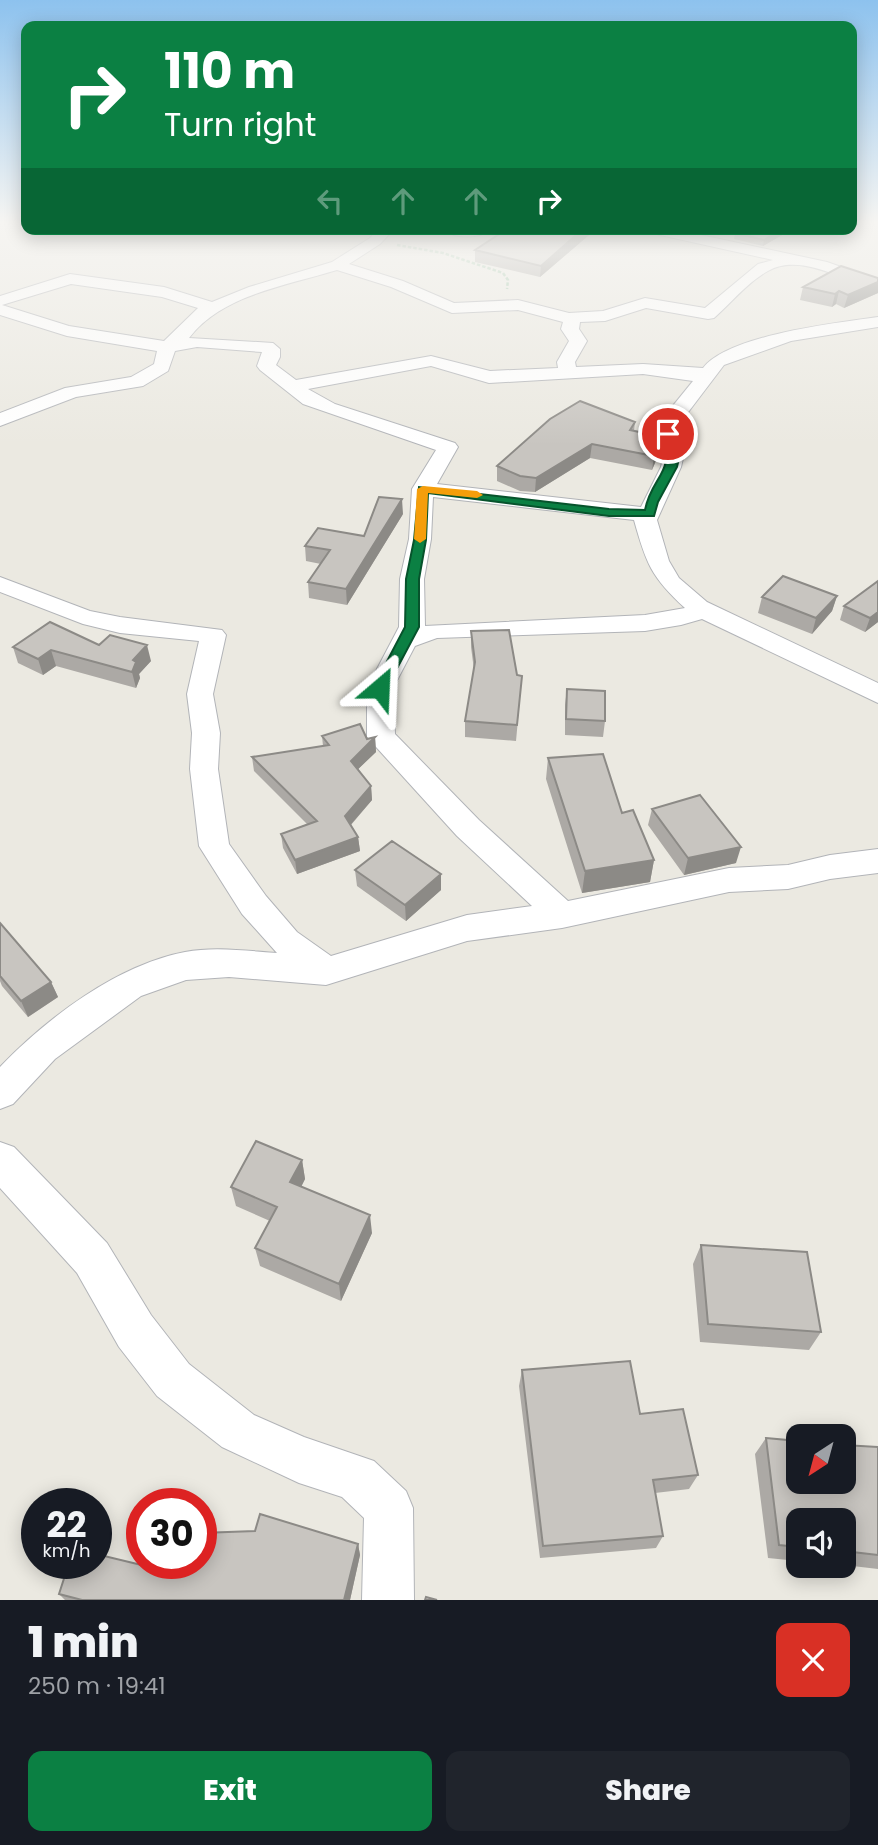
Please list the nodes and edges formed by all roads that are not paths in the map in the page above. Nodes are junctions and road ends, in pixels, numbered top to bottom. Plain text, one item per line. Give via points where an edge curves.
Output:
1 (176, 296) edge
2 (242, 296) edge
3 (421, 296) edge
4 (729, 296) edge
5 (212, 307) junction
6 (0, 310) edge
7 (569, 318) junction
8 (878, 322) edge
9 (167, 347) junction
10 (709, 373) junction
11 (568, 374) junction
12 (293, 386) junction
13 (0, 420) edge
14 (423, 489) junction
15 (650, 514) junction
16 (0, 584) edge
17 (702, 610) junction
18 (407, 640) junction
19 (878, 694) edge
20 (878, 861) edge
21 (562, 915) junction
22 (327, 971) junction
23 (0, 1091) edge
24 (0, 1160) edge
25 (388, 1600) edge

1 - 5 street
2 - 5 street
3 - 7 street via 460,309 531,307
4 - 7 street via 708,314 645,303 606,316
5 - 9 street
6 - 9 street via 67,331
7 - 11 street via 578,341 566,362
8 - 10 street via 779,339 722,359
9 - 12 street via 197,342 267,347 271,357 266,366
9 - 13 street via 162,367 141,380 67,393
10 - 11 street via 643,369
10 - 15 street via 673,418 668,434 674,454 671,467
11 - 12 street via 489,377 431,361
12 - 14 street via 328,408 448,447
14 - 15 street
14 - 18 street via 412,579 412,627
15 - 17 street via 645,518 657,561 670,582
16 - 22 street via 83,617 213,635 200,694 214,846 285,941
17 - 18 street via 645,623 434,631
17 - 19 street
18 - 21 street via 380,688 381,737 468,828
20 - 21 street via 788,877 730,880
21 - 22 street via 467,928
22 - 23 street via 207,964 185,966 130,986 42,1048
24 - 25 street via 92,1258 135,1331 173,1380 238,1431 299,1459 357,1478 389,1508

